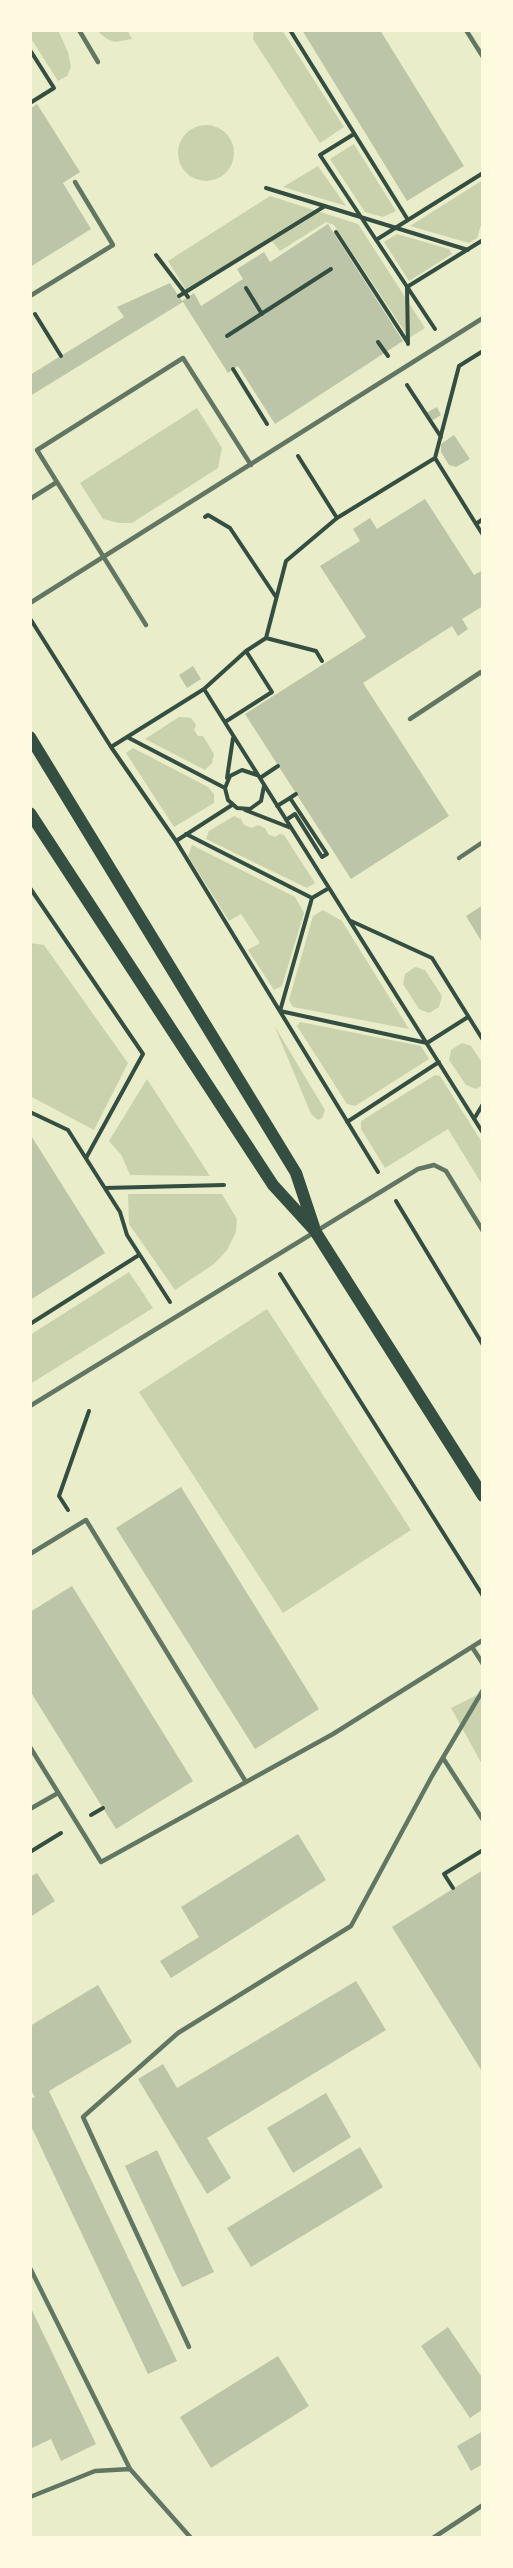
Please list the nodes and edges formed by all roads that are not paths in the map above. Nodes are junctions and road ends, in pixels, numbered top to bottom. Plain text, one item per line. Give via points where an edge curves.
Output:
1 (79, 30) edge
2 (466, 30) edge
3 (483, 57) edge
4 (98, 62) dead end
5 (75, 182) dead end
6 (30, 296) edge
7 (483, 318) edge
8 (251, 465) junction
9 (57, 482) junction
10 (30, 499) edge
11 (104, 556) junction
12 (30, 603) edge
13 (146, 625) dead end
14 (483, 675) edge
15 (410, 719) dead end
16 (30, 737) edge
17 (30, 813) edge
18 (483, 842) edge
19 (459, 858) dead end
20 (483, 1230) edge
21 (315, 1231) junction
22 (30, 1406) edge
23 (483, 1496) edge
24 (30, 1554) edge
25 (483, 1640) edge
26 (472, 1647) junction
27 (483, 1664) edge
28 (483, 1690) edge
29 (30, 1747) edge
30 (443, 1758) junction
31 (246, 1782) junction
32 (58, 1793) junction
33 (30, 1809) edge
34 (483, 1820) edge
35 (30, 2268) edge
36 (189, 2347) dead end
37 (130, 2469) junction
38 (30, 2497) edge
39 (483, 2505) edge
40 (191, 2538) edge
41 (433, 2538) edge

1 - 4 lane
2 - 3 lane
5 - 6 lane via 113,245
7 - 8 lane
8 - 9 lane via 183,358 37,450
8 - 11 lane
9 - 10 lane
9 - 11 lane
11 - 12 lane
11 - 13 lane
14 - 15 lane via 481,672
16 - 21 main road via 296,1173
17 - 21 main road via 273,1185
18 - 19 lane
20 - 21 lane via 446,1171 434,1165 387,1186
21 - 22 lane
21 - 23 main road
24 - 31 lane via 86,1520
25 - 26 lane
26 - 27 lane
26 - 31 lane via 333,1734
28 - 30 lane
29 - 32 lane
30 - 34 lane
30 - 36 lane via 351,1926 178,2033 82,2117
31 - 32 lane via 101,1862
32 - 33 lane
35 - 37 lane
37 - 38 lane via 95,2471
37 - 40 lane
39 - 41 lane

